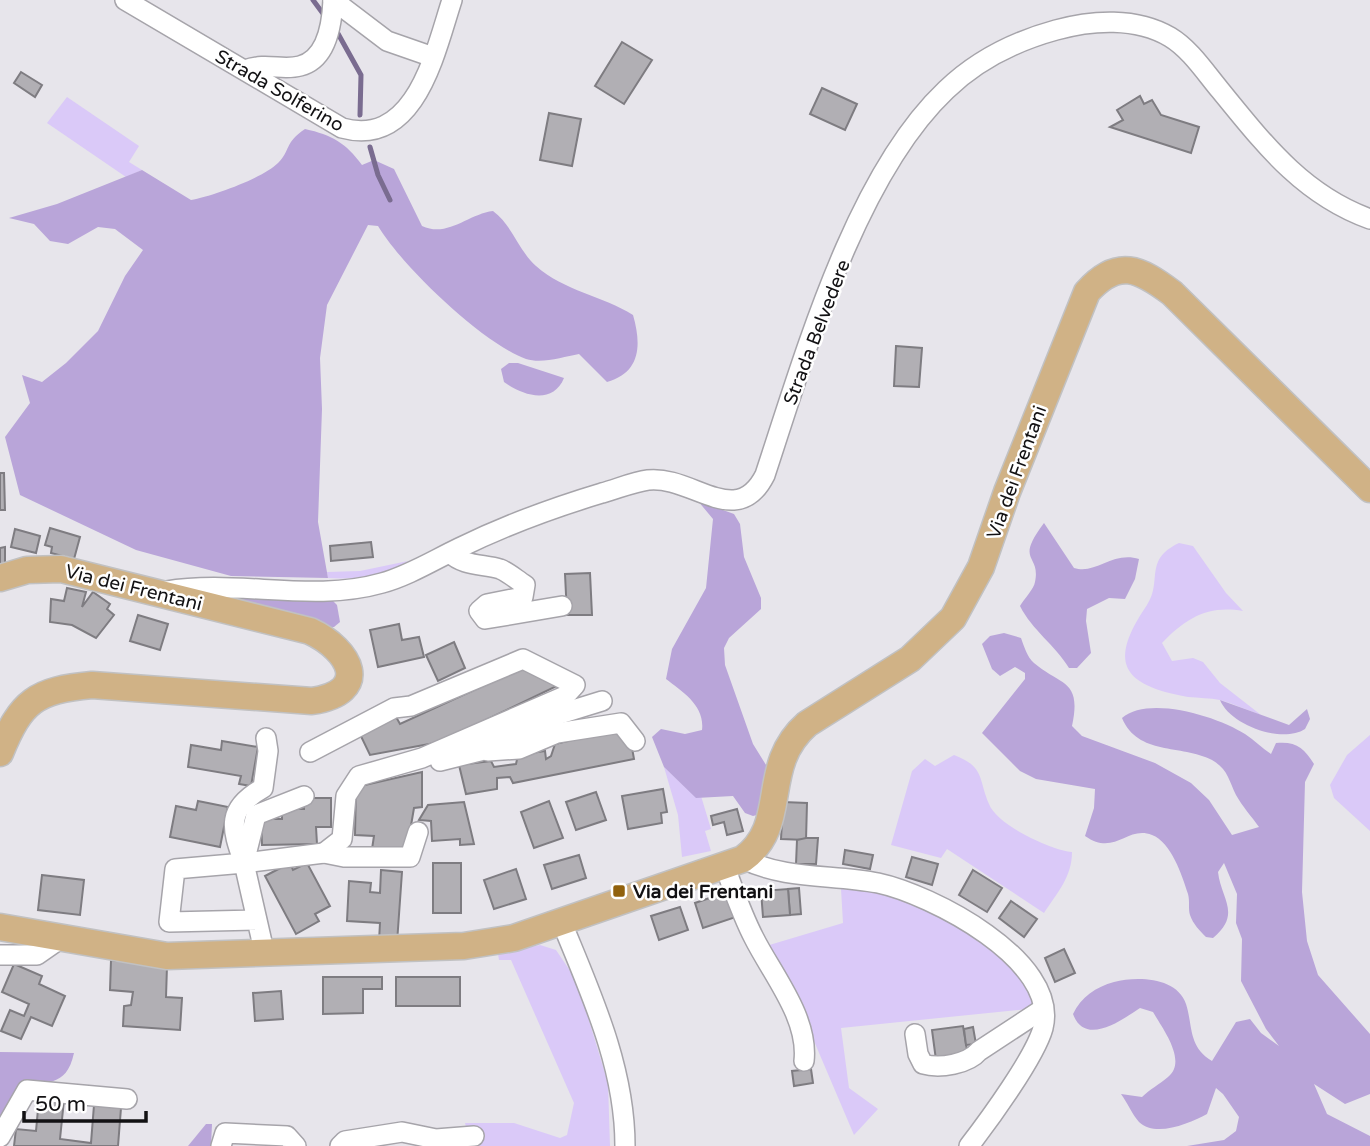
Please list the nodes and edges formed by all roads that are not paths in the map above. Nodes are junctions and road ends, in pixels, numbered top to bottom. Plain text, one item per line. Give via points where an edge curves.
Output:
1 (125, 0) edge
2 (333, 0) edge
3 (452, 0) edge
4 (433, 57) junction
5 (245, 70) junction
6 (1370, 219) edge
7 (1370, 489) edge
8 (450, 552) junction
9 (0, 578) edge
10 (158, 592) junction
11 (562, 606) dead end
12 (603, 701) dead end
13 (266, 738) dead end
14 (635, 741) dead end
15 (480, 751) junction
16 (310, 752) dead end
17 (0, 753) edge
18 (422, 758) junction
19 (304, 796) dead end
20 (418, 832) dead end
21 (324, 853) junction
22 (244, 863) junction
23 (734, 863) junction
24 (257, 920) junction
25 (562, 923) junction
26 (0, 927) edge
27 (60, 939) junction
28 (0, 955) edge
29 (262, 955) junction
30 (1043, 1017) junction
31 (915, 1034) dead end
32 (804, 1061) dead end
33 (127, 1099) dead end
34 (474, 1136) dead end
35 (0, 1137) edge
36 (221, 1146) edge
37 (296, 1146) edge
38 (340, 1146) edge
39 (625, 1146) edge
40 (970, 1146) edge

1 - 5 street, Strada Solferino
2 - 4 street via 387,41
2 - 5 street via 326,39 310,60 299,66 262,64
3 - 4 street, Strada Solferino
4 - 5 street, Strada Solferino via 421,89 406,110 375,131 358,133
6 - 8 street, Strada Belvedere via 1331,204 1296,178 1171,37 1140,25 1105,22 1033,37 953,83 895,153 848,247 804,355 765,475 753,493 730,502 671,482 649,480 537,513
7 - 23 main road, Via dei Frentani via 1172,293 1134,270 1103,277 1087,292 981,567 953,618 911,659 793,737 781,758 761,843
8 - 10 street, Strada Belvedere via 384,582 347,590 223,586
8 - 11 street via 477,566 502,569 524,585 523,597 487,604 479,611 485,619
9 - 10 main road, Via dei Frentani via 27,570 61,569
10 - 17 main road, Via dei Frentani via 330,640 341,650 349,668 348,680 330,698 312,701 92,685 59,688 22,709
12 - 15 street via 547,718
13 - 22 street via 263,788 244,798 236,809 234,835
14 - 15 street via 621,723 557,733 519,749
15 - 18 street via 433,763
16 - 18 street via 394,708 411,706 523,659 575,685 565,696
18 - 21 street via 359,776 346,796 342,839
19 - 22 street via 256,815
20 - 21 street via 410,857
21 - 22 street
22 - 24 street
22 - 24 street via 174,870 169,922
23 - 25 main road
23 - 30 street via 878,883 919,895 991,935 1019,961
23 - 32 street via 753,936 806,1043
24 - 29 street
25 - 29 main road via 514,938 464,946
25 - 39 street via 610,1049
26 - 27 main road
27 - 28 street via 37,955
27 - 29 main road via 167,956
30 - 31 street via 979,1051 971,1060 930,1066 923,1064 918,1054
30 - 40 street via 1021,1069
33 - 35 street via 27,1090
34 - 38 street via 436,1139 402,1132 345,1141
36 - 37 street via 225,1133 287,1136

